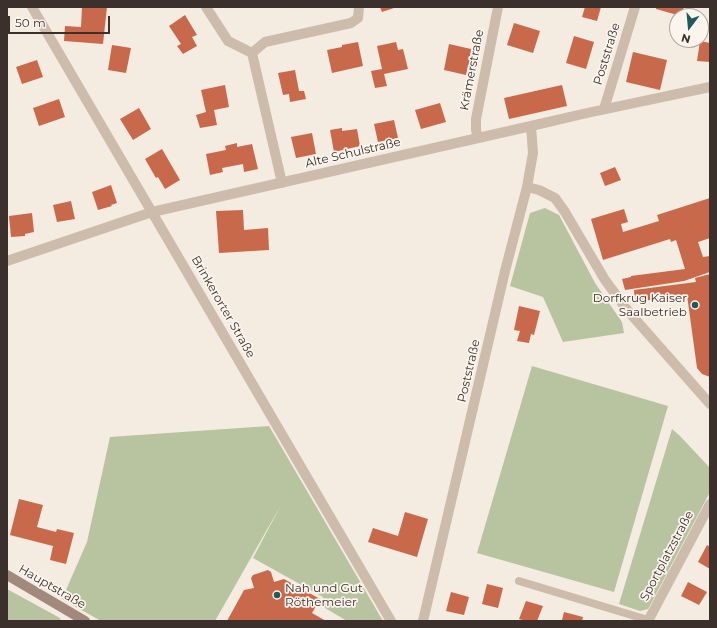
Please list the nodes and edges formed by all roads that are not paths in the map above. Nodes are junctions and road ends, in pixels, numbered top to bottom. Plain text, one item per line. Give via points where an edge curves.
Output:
1 (32, 7) edge
2 (206, 7) edge
3 (359, 7) edge
4 (498, 7) edge
5 (635, 7) edge
6 (252, 53) junction
7 (710, 87) edge
8 (604, 110) junction
9 (531, 126) junction
10 (478, 138) junction
11 (282, 182) junction
12 (528, 187) junction
13 (152, 212) junction
14 (7, 261) edge
15 (710, 404) edge
16 (710, 504) edge
17 (7, 575) edge
18 (519, 581) dead end
19 (85, 621) edge
20 (391, 621) edge
21 (423, 621) edge
22 (648, 621) edge

1 - 13 street, Brinkerorter Straße
2 - 6 street via 228,41
3 - 6 street via 358,18 351,23 265,42
4 - 10 street, Krämerstraße via 476,119
5 - 8 street, Poststraße
6 - 11 street
7 - 8 street, Alte Schulstraße
8 - 9 street, Alte Schulstraße
9 - 10 street, Alte Schulstraße
9 - 12 street, Poststraße via 533,153
10 - 11 street, Alte Schulstraße
11 - 13 street, Alte Schulstraße
12 - 15 street via 555,198 605,280 628,311
12 - 21 street, Poststraße
13 - 14 street, Alte Schulstraße
13 - 20 street, Brinkerorter Straße
16 - 22 street, Sportplatzstraße
17 - 19 main road, Hauptstraße
18 - 22 lane

